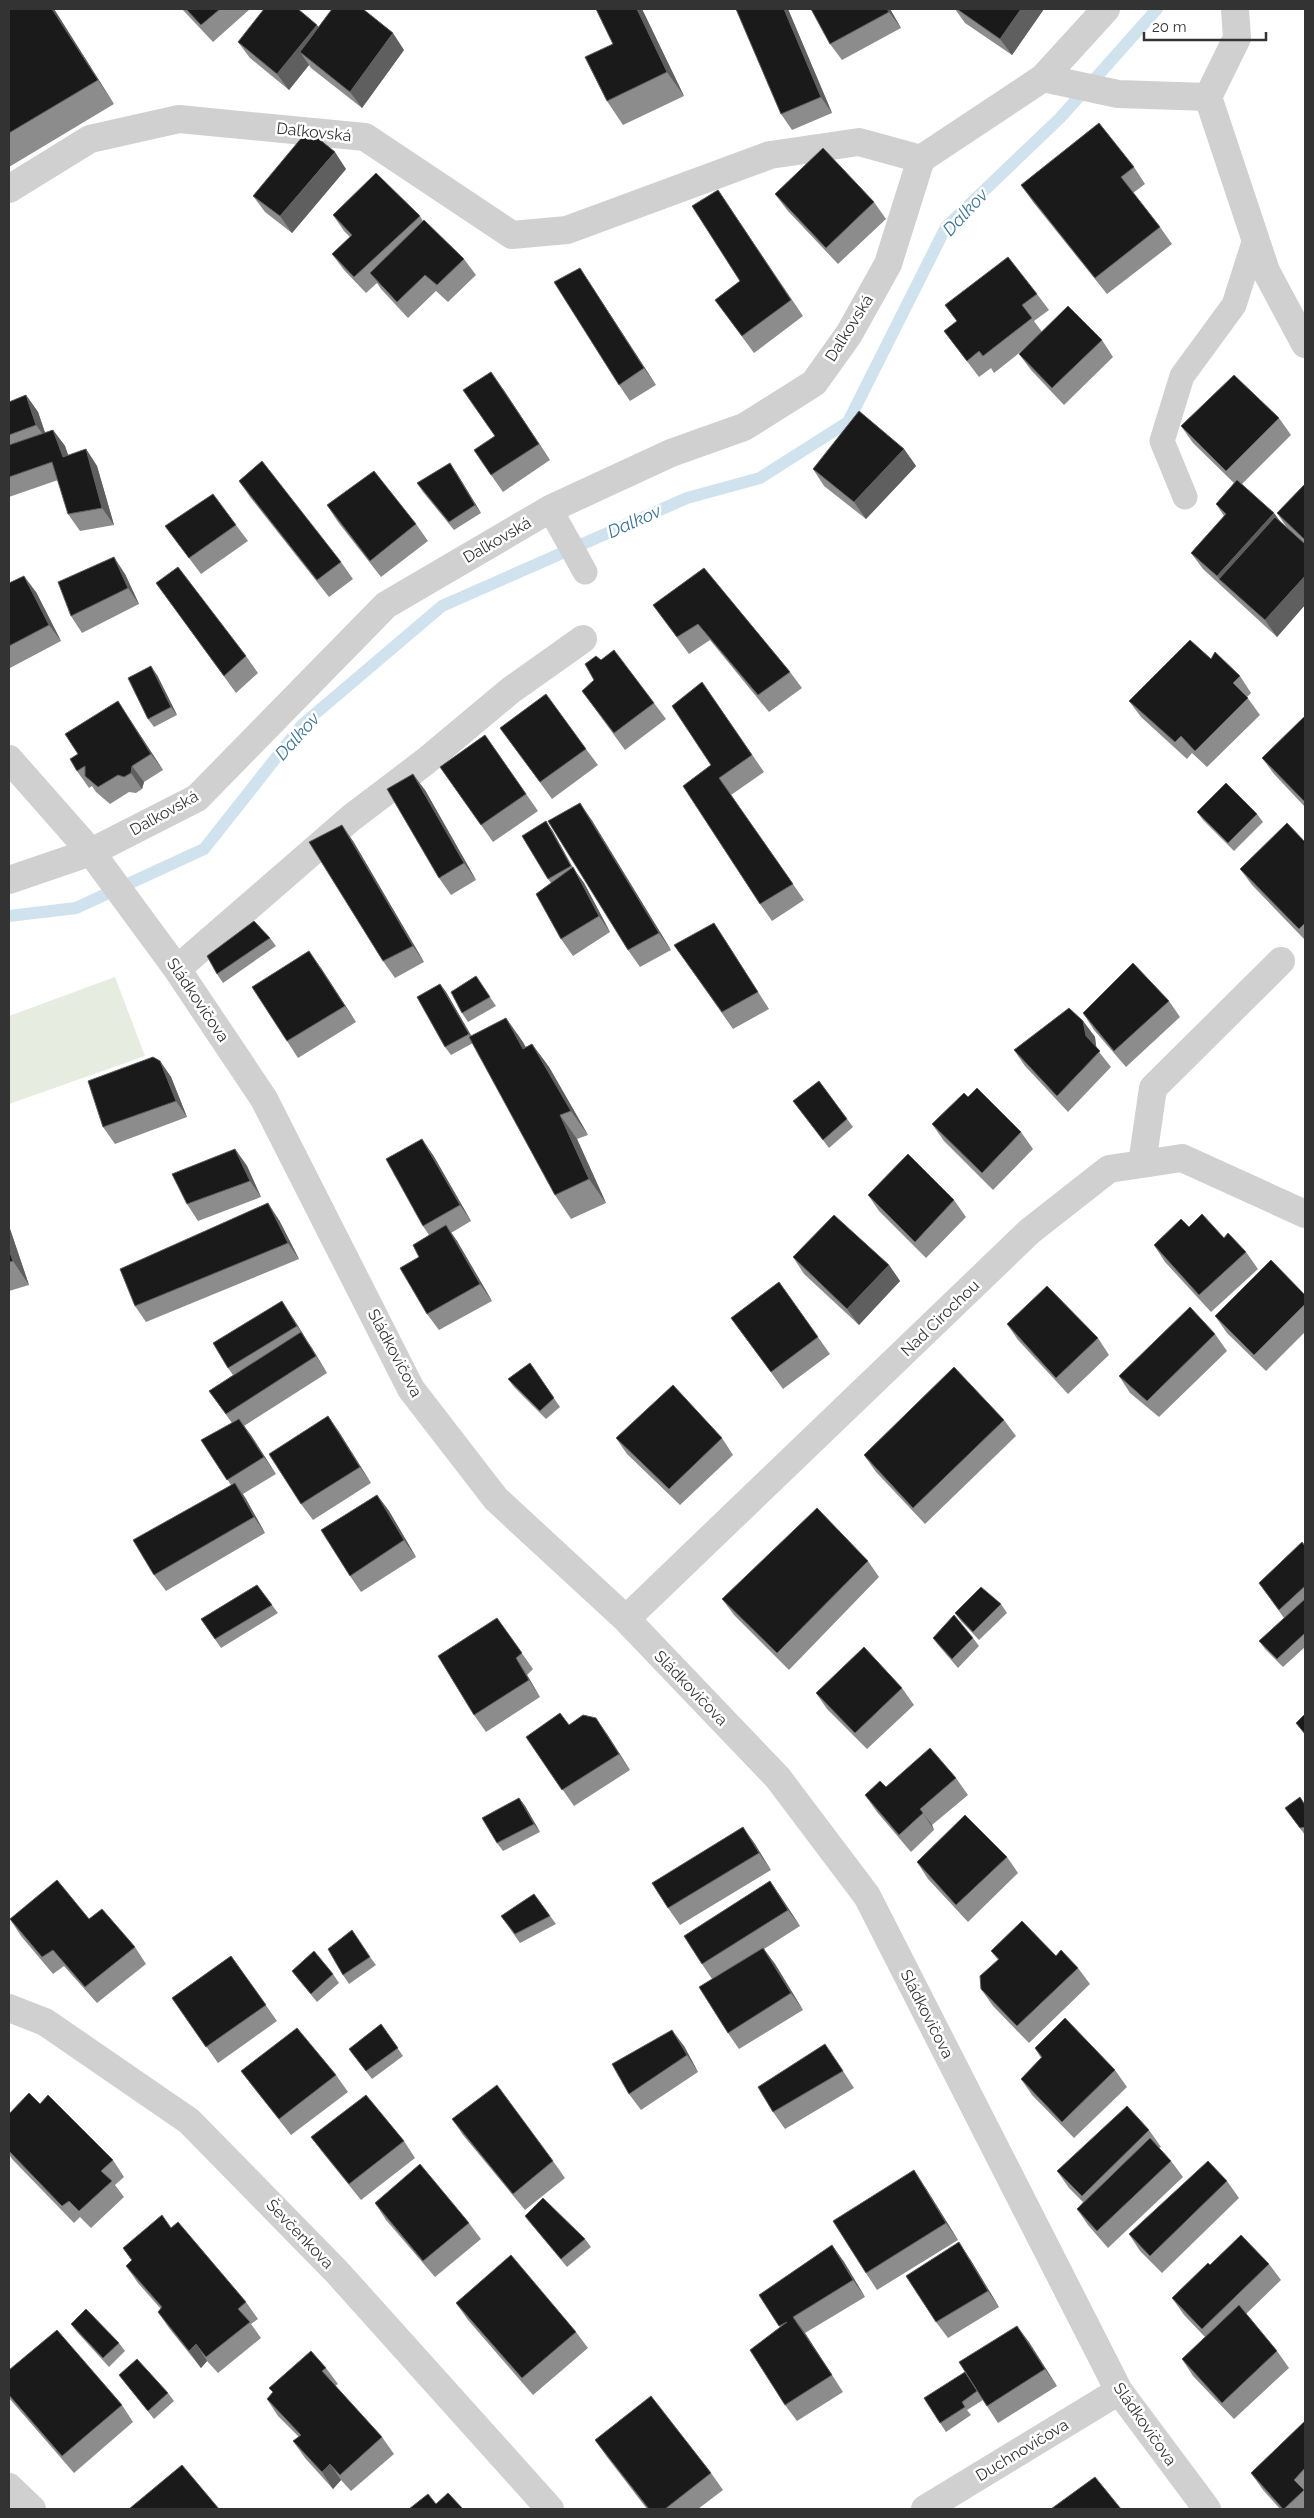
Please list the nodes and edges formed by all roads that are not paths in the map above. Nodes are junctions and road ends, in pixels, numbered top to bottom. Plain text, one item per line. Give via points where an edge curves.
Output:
1 (1106, 9) edge
2 (1235, 9) edge
3 (1051, 79) junction
4 (1208, 96) junction
5 (921, 159) junction
6 (9, 189) edge
7 (1255, 239) junction
8 (1305, 344) edge
9 (1185, 497) dead end
10 (557, 520) junction
11 (585, 572) dead end
12 (583, 639) dead end
13 (9, 758) edge
14 (97, 861) junction
15 (9, 880) edge
16 (1281, 960) dead end
17 (178, 969) junction
18 (1142, 1164) junction
19 (1305, 1214) edge
20 (626, 1619) junction
21 (9, 2008) edge
22 (1119, 2391) junction
23 (9, 2488) edge
24 (32, 2509) edge
25 (550, 2509) edge
26 (925, 2509) edge
27 (1206, 2509) edge

1 - 3 street
2 - 4 street via 1237,38
3 - 4 street via 1118,94
3 - 5 street
4 - 7 street
5 - 6 street, Daľkovská via 859,142 770,155 567,230 512,235 365,137 179,119 90,139
5 - 10 street, Daľkovská via 888,264 850,334 814,384 744,426 671,453
7 - 8 street via 1266,272
7 - 9 lane via 1234,305 1182,376 1162,441
10 - 11 lane
10 - 14 street, Daľkovská via 386,605 197,798
12 - 17 street via 511,690 351,818
13 - 14 street
14 - 15 street, Daľkovská
14 - 17 street, Sládkovičova
16 - 18 street via 1152,1088
17 - 20 street, Sládkovičova via 264,1099 411,1390 496,1499
18 - 19 street, Nad Cirochou via 1182,1158
18 - 20 street, Nad Cirochou via 1109,1169 1030,1231
20 - 22 street, Sládkovičova via 778,1778 867,1896
21 - 25 street, Ševčenkova via 45,2022 189,2121 337,2272
22 - 26 street, Duchnovičova
22 - 27 street, Sládkovičova
23 - 24 street

